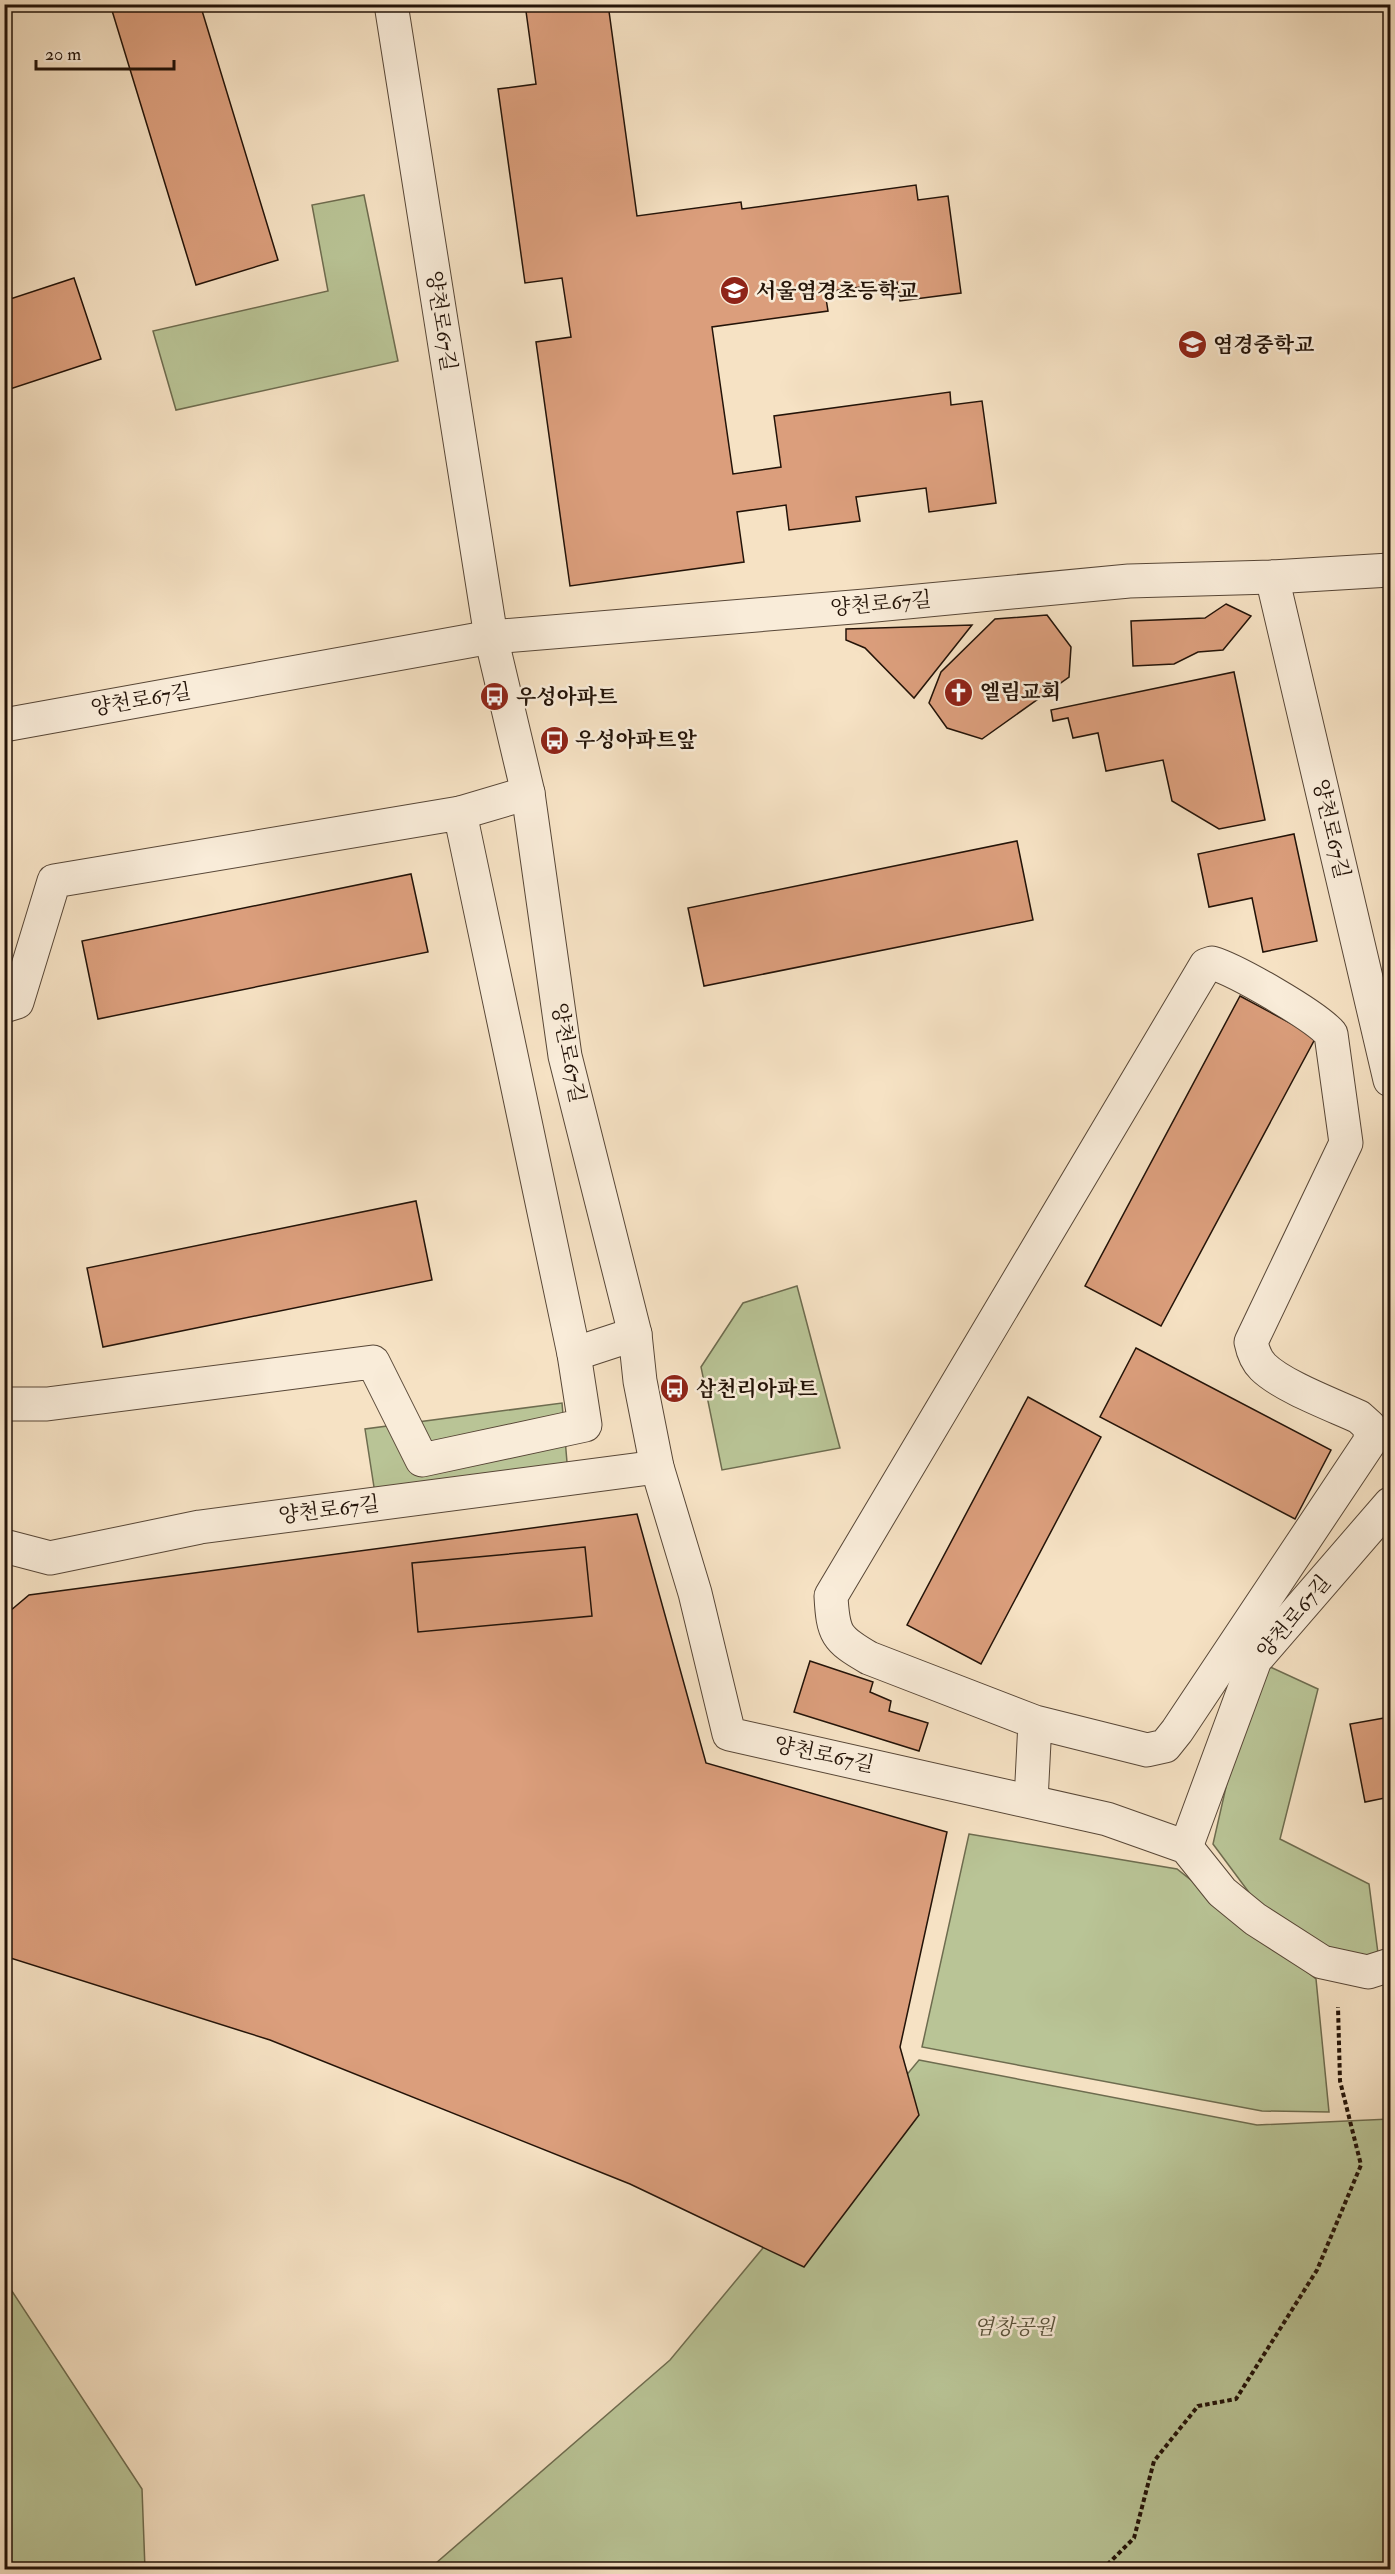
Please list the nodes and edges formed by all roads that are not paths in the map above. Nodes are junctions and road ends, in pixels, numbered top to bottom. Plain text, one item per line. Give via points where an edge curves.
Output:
1 (391, 4) edge
2 (1390, 570) edge
3 (1272, 577) junction
4 (490, 637) junction
5 (4, 725) edge
6 (528, 793) junction
7 (459, 813) junction
8 (4, 1005) edge
9 (1390, 1080) edge
10 (635, 1334) junction
11 (574, 1354) junction
12 (4, 1404) edge
13 (657, 1467) junction
14 (1390, 1504) edge
15 (4, 1546) edge
16 (1035, 1722) junction
17 (1030, 1801) junction
18 (1186, 1847) junction
19 (1379, 1969) edge

1 - 4 street, 양천로67길
2 - 3 street, 양천로67길
3 - 4 street, 양천로67길 via 1129,581
3 - 9 street, 양천로67길
4 - 5 street, 양천로67길
4 - 6 street, 양천로67길
6 - 7 street
6 - 10 street, 양천로67길 via 565,1056
7 - 8 street via 54,881 17,1002
7 - 11 street
10 - 11 street
10 - 13 street, 양천로67길 via 639,1381
11 - 12 street via 585,1425 422,1460 373,1362 47,1404
13 - 15 street, 양천로67길 via 200,1527 50,1558
13 - 17 street, 양천로67길 via 695,1593 729,1734
14 - 18 street, 양천로67길 via 1256,1660
16 - 16 street via 1147,1750 1165,1746 1371,1440 1369,1426 1359,1417 1263,1367 1254,1356 1251,1342 1346,1143 1331,1034 1303,1012 1212,963 1206,965 831,1596 833,1622 844,1644 869,1658
16 - 17 street
17 - 18 street, 양천로67길 via 1107,1819
18 - 19 street via 1222,1892 1255,1919 1322,1962

